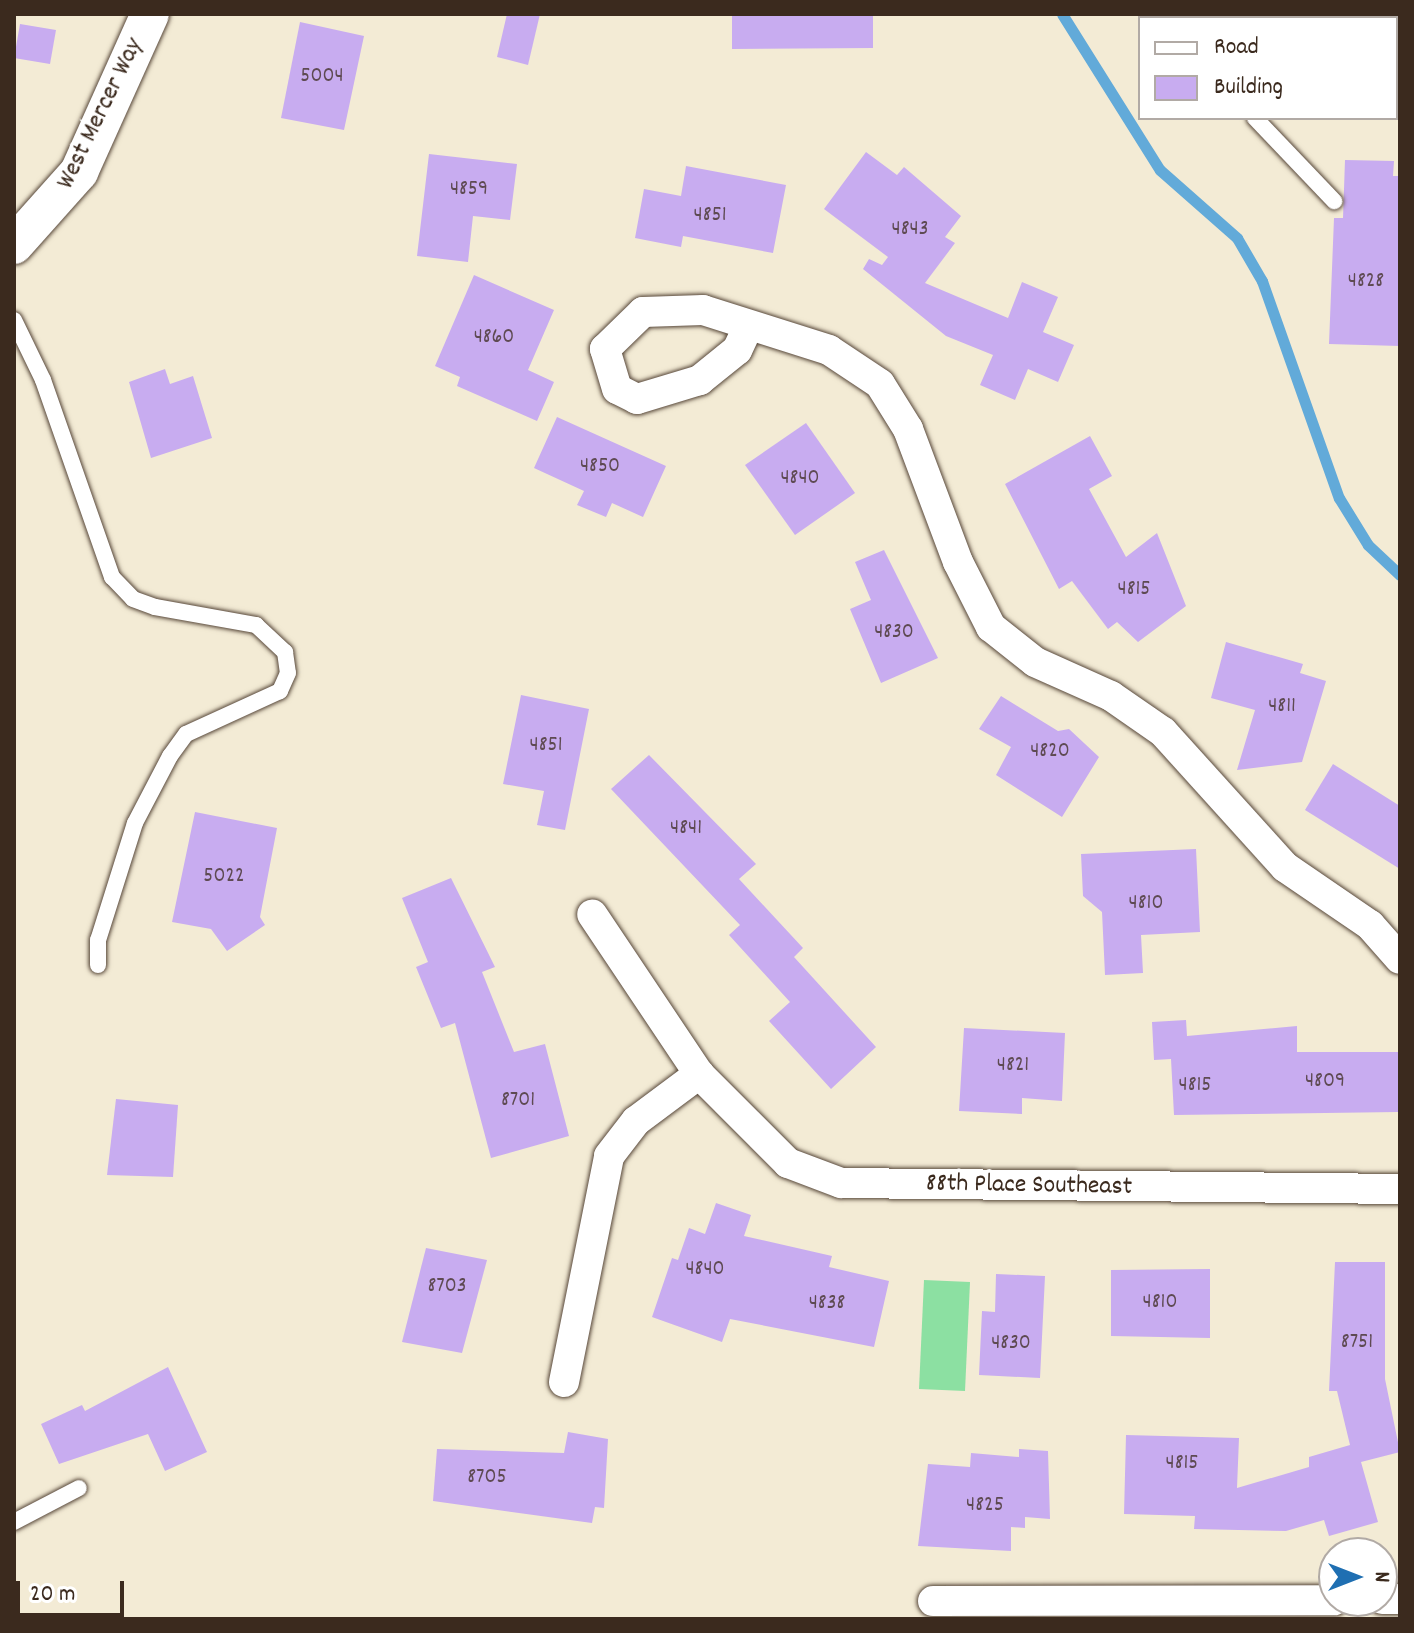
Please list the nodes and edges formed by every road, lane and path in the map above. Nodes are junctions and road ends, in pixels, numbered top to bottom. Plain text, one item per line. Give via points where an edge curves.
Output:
1 (150, 14) edge
2 (1257, 120) edge
3 (1334, 201) dead end
4 (14, 245) edge
5 (14, 320) edge
6 (747, 329) dead end
7 (592, 914) dead end
8 (1400, 959) edge
9 (98, 965) dead end
10 (699, 1074) junction
11 (1400, 1189) edge
12 (564, 1382) dead end
13 (79, 1488) dead end
14 (14, 1522) edge
15 (1318, 1600) edge
16 (933, 1601) dead end

1 - 4 street, West Mercer Way via 79,172
2 - 3 lane
5 - 9 lane via 43,380 112,577 133,599 155,607 256,625 285,652 288,673 280,691 186,734 170,756 135,823 98,940
6 - 8 street via 829,350 880,384 908,429 958,562 991,627 1035,662 1111,696 1163,732 1285,867 1370,925
7 - 10 street, 88th Place Southeast
10 - 11 street, 88th Place Southeast via 788,1163 841,1183
10 - 12 street via 636,1121 609,1156
13 - 14 lane
15 - 16 street

